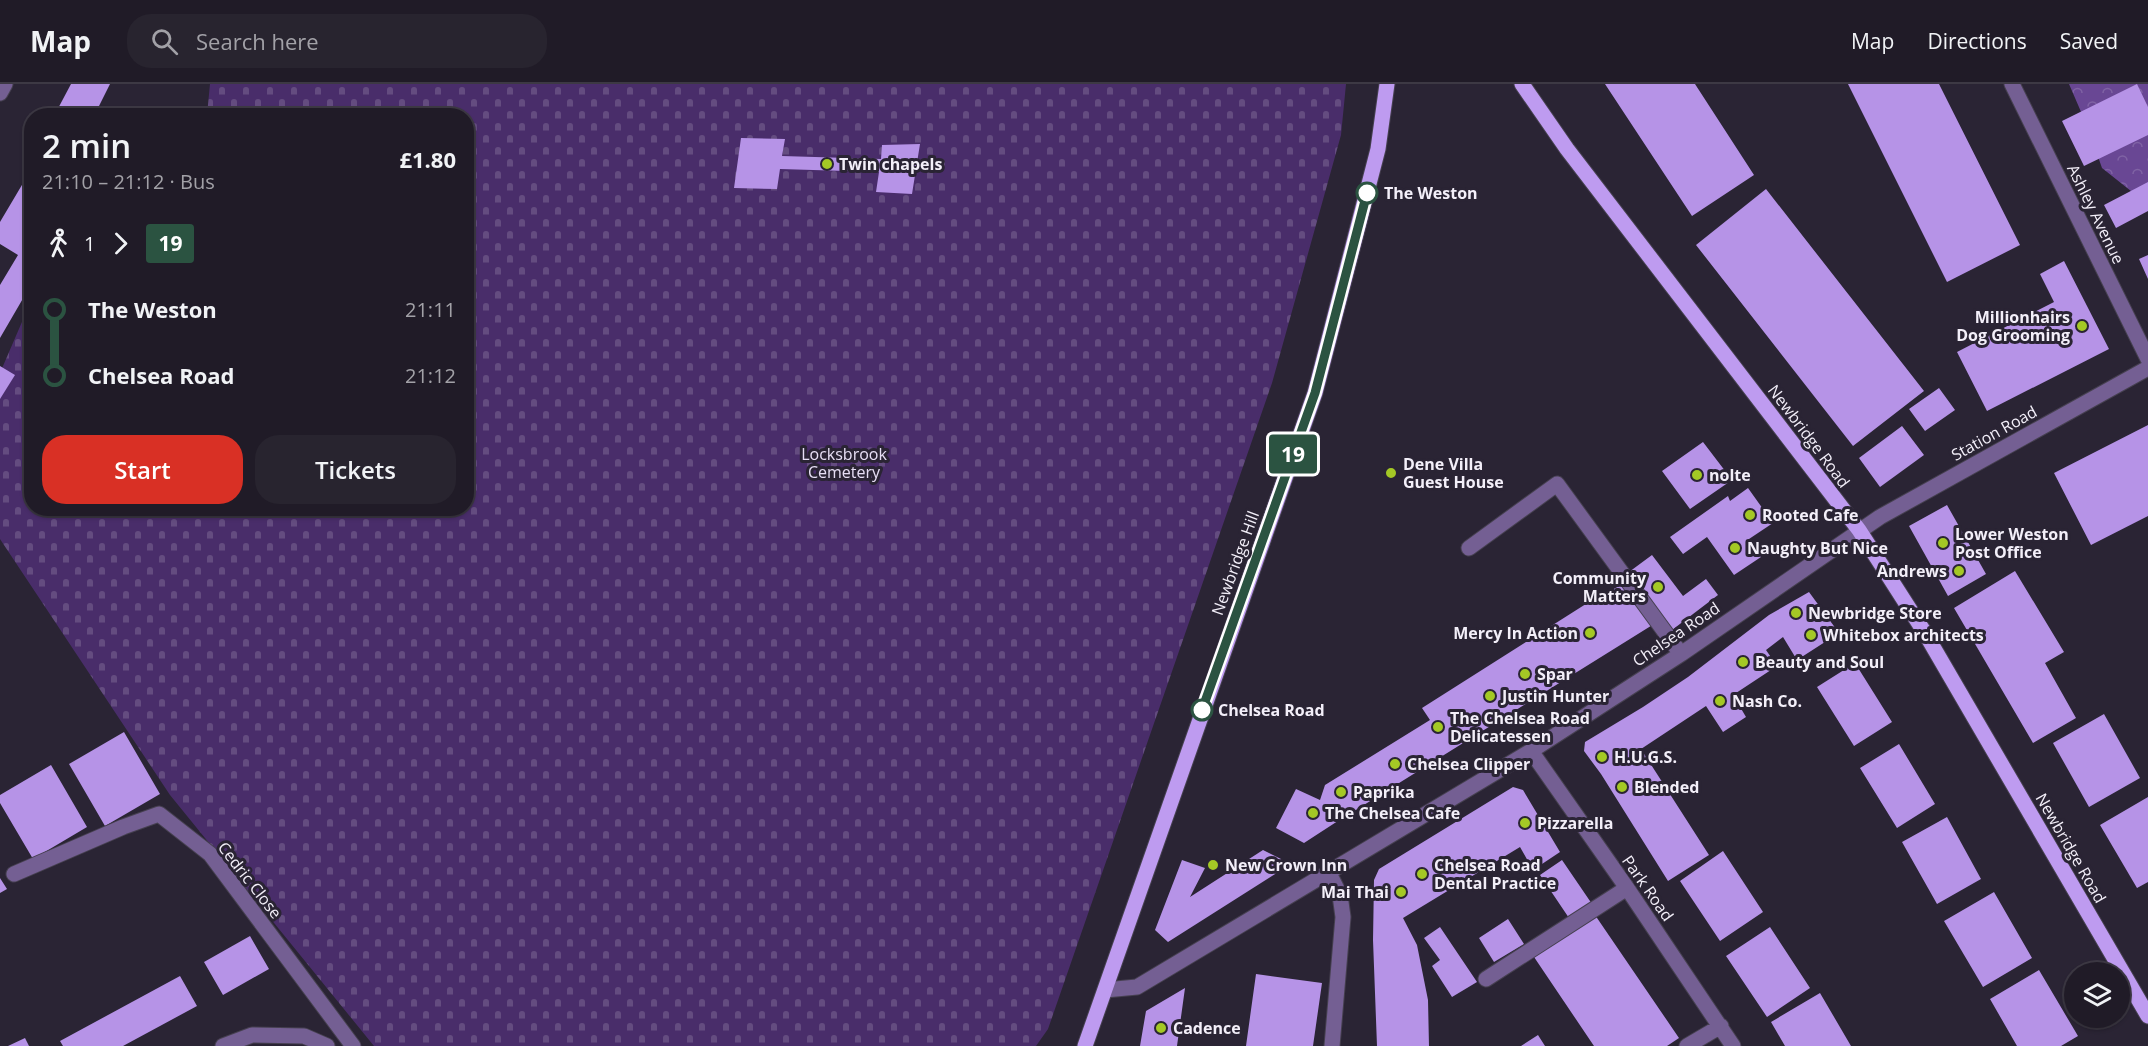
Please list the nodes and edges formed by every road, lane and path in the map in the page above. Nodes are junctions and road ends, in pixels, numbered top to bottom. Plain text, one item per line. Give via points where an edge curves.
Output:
1 (5, 84) edge
2 (1387, 84) edge
3 (1522, 84) edge
4 (2012, 84) edge
5 (0, 93) edge
6 (2148, 359) edge
7 (2148, 368) edge
8 (1859, 530) junction
9 (1469, 549) dead end
10 (1681, 654) junction
11 (1531, 752) junction
12 (1328, 871) junction
13 (14, 874) dead end
14 (1627, 888) junction
15 (1486, 978) dead end
16 (1104, 990) junction
17 (2148, 1016) edge
18 (1721, 1026) junction
19 (223, 1046) edge
20 (327, 1046) edge
21 (353, 1046) edge
22 (1085, 1046) edge
23 (1332, 1046) edge
24 (1687, 1046) edge
25 (1733, 1046) edge

1 - 5 street
2 - 16 main road, Newbridge Hill via 1378,149 1315,393
3 - 8 main road, Newbridge Road via 1567,149
4 - 6 street, Ashley Avenue
7 - 8 street, Station Road
8 - 10 street, Chelsea Road
8 - 17 main road, Newbridge Road via 1925,633
9 - 10 street via 1557,484
10 - 11 street, Chelsea Road
11 - 12 street, Chelsea Road
11 - 14 street, Park Road
12 - 16 street, Chelsea Road via 1137,987
12 - 23 street via 1340,895 1343,917
13 - 21 street, Cedric Close via 159,814 210,854
14 - 15 street
14 - 18 street, Park Road
16 - 22 main road, Newbridge Hill
18 - 24 street
18 - 25 street, Park Road
19 - 20 street via 252,1035 304,1036

